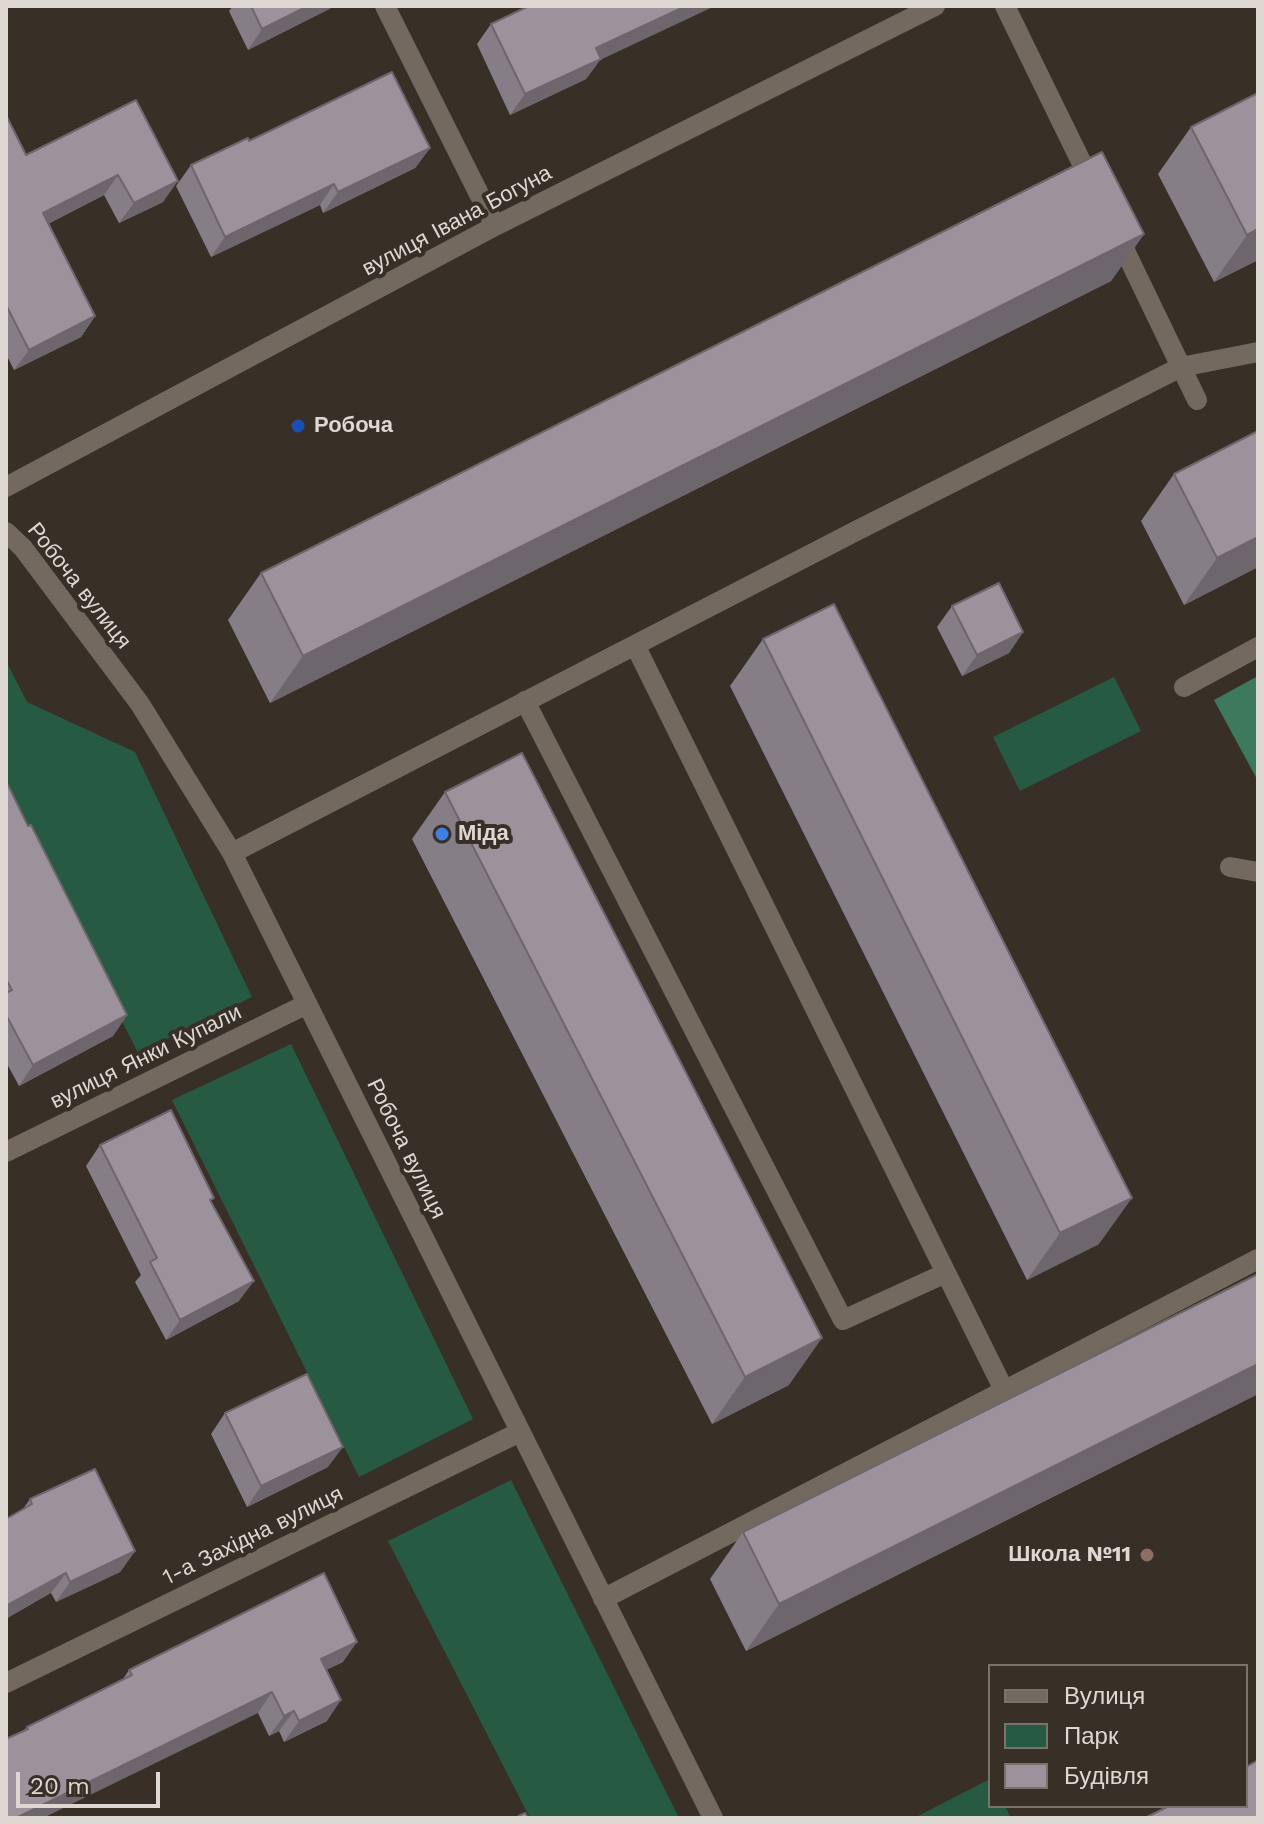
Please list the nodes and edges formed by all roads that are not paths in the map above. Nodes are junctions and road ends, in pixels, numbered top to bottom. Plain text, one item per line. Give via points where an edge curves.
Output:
1 (385, 6) edge
2 (935, 6) edge
3 (1005, 6) edge
4 (495, 226) junction
5 (1258, 352) edge
6 (1181, 367) junction
7 (1197, 400) dead end
8 (6, 487) edge
9 (6, 532) edge
10 (635, 645) junction
11 (1258, 647) edge
12 (1184, 687) dead end
13 (525, 701) junction
14 (232, 853) junction
15 (1230, 867) dead end
16 (1258, 872) edge
17 (307, 1004) junction
18 (6, 1152) edge
19 (1258, 1259) edge
20 (946, 1273) junction
21 (1004, 1390) junction
22 (520, 1432) junction
23 (603, 1599) junction
24 (6, 1683) edge
25 (713, 1818) edge

1 - 4 street
2 - 4 street, вулиця Івана Богуна
3 - 6 street
4 - 8 street, вулиця Івана Богуна
5 - 6 street
6 - 7 street
6 - 10 street
9 - 14 street, Робоча вулиця via 140,704
10 - 13 street
10 - 20 street
11 - 12 street
13 - 14 street
13 - 20 street via 843,1320
14 - 17 street, Робоча вулиця
15 - 16 street
17 - 18 street, вулиця Янки Купали
17 - 22 street, Робоча вулиця
19 - 21 street
20 - 21 street
21 - 23 street
22 - 23 street, Робоча вулиця
22 - 24 street, 1-а Західна вулиця
23 - 25 street, Робоча вулиця

